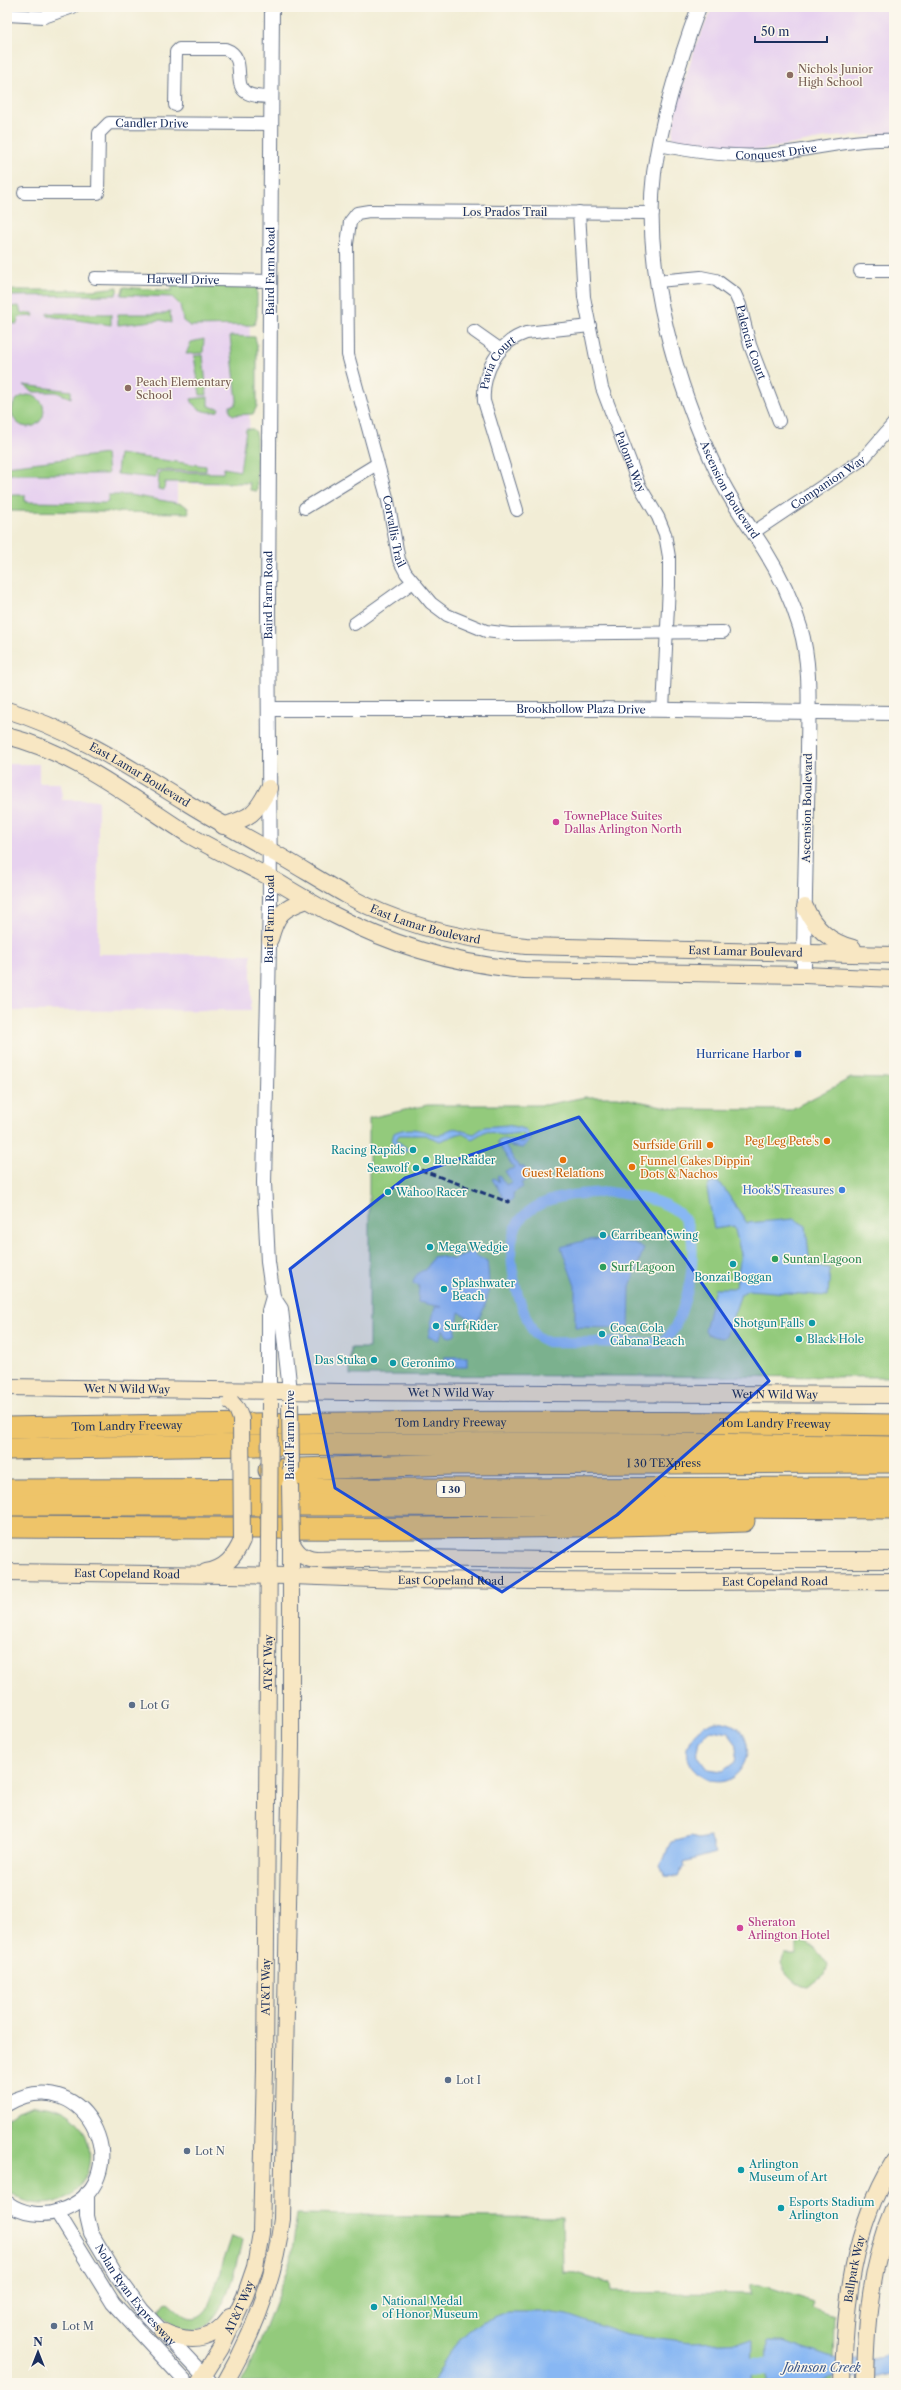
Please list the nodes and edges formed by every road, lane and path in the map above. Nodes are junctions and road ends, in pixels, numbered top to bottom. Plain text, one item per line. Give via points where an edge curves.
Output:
1 (73, 7) edge
2 (272, 7) edge
3 (699, 7) edge
4 (7, 15) edge
5 (272, 97) junction
6 (175, 105) dead end
7 (272, 124) junction
8 (894, 140) edge
9 (659, 145) junction
10 (24, 193) dead end
11 (579, 212) junction
12 (357, 213) joint
13 (653, 213) junction
14 (860, 271) dead end
15 (894, 271) edge
16 (95, 278) dead end
17 (271, 281) junction
18 (658, 281) junction
19 (590, 326) junction
20 (474, 331) dead end
21 (501, 350) junction
22 (779, 421) dead end
23 (894, 423) edge
24 (378, 464) junction
25 (305, 508) dead end
26 (517, 510) dead end
27 (754, 532) junction
28 (413, 582) junction
29 (354, 624) dead end
30 (723, 632) dead end
31 (667, 633) junction
32 (269, 709) junction
33 (7, 710) edge
34 (663, 710) junction
35 (808, 712) junction
36 (894, 713) edge
37 (38, 719) junction
38 (7, 736) edge
39 (26, 741) junction
40 (269, 788) junction
41 (222, 826) junction
42 (269, 850) junction
43 (270, 878) junction
44 (307, 900) junction
45 (805, 907) junction
46 (270, 939) junction
47 (526, 946) junction
48 (804, 951) junction
49 (874, 954) junction
50 (894, 955) edge
51 (524, 970) junction
52 (804, 975) junction
53 (894, 979) edge
54 (264, 1183) joint
55 (273, 1297) junction
56 (7, 1387) edge
57 (187, 1389) junction
58 (894, 1395) edge
59 (270, 1397) junction
60 (290, 1398) junction
61 (894, 1425) edge
62 (7, 1428) edge
63 (894, 1447) edge
64 (7, 1449) edge
65 (894, 1462) edge
66 (434, 1469) junction
67 (280, 1478) junction
68 (894, 1480) edge
69 (894, 1488) edge
70 (7, 1490) edge
71 (7, 1506) edge
72 (894, 1508) edge
73 (838, 1509) junction
74 (7, 1526) edge
75 (155, 1529) junction
76 (7, 1540) edge
77 (291, 1541) junction
78 (462, 1559) junction
79 (894, 1560) edge
80 (7, 1572) edge
81 (191, 1575) junction
82 (269, 1576) junction
83 (292, 1576) junction
84 (462, 1580) junction
85 (894, 1581) edge
86 (7, 2104) edge
87 (894, 2161) edge
88 (87, 2193) junction
89 (7, 2203) edge
90 (894, 2210) edge
91 (57, 2212) junction
92 (245, 2296) junction
93 (162, 2331) junction
94 (205, 2381) edge
95 (187, 2383) edge
96 (225, 2383) edge
97 (843, 2383) edge
98 (865, 2383) edge

1 - 4 street via 44,17
2 - 5 street, Baird Farm Road
3 - 9 street, Ascension Boulevard via 675,72
5 - 6 street via 243,90 238,60 231,51 225,48 178,49
5 - 7 street, Baird Farm Road
7 - 10 street, Candler Drive via 109,123 99,133 98,193
7 - 17 street, Baird Farm Road
8 - 9 street, Conquest Drive via 764,155 733,156 697,153
9 - 13 street, Ascension Boulevard via 654,174
11 - 12 street, Los Prados Trail
11 - 13 street, Los Prados Trail
11 - 19 street, Paloma Way via 581,270
12 - 24 street, Corvallis Trail via 350,222 347,244 348,355
13 - 18 street, Ascension Boulevard
14 - 15 street
16 - 17 street, Harwell Drive
17 - 32 street, Baird Farm Road
18 - 22 street, Palencia Court via 701,277 716,280 735,294 750,346
18 - 27 street, Ascension Boulevard via 677,371 690,409 719,477
19 - 21 street, Pavia Court via 526,333 516,336
19 - 31 street, Paloma Way via 602,388 639,485 658,516 665,534 669,557
20 - 21 street
21 - 26 street, Pavia Court via 490,365 485,379 484,401
23 - 27 street, Companion Way via 863,459
24 - 25 street
24 - 28 street, Corvallis Trail via 399,560
27 - 35 street, Ascension Boulevard via 784,585 800,627 805,648
28 - 29 street
28 - 31 street, Corvallis Trail via 431,603 447,615 486,631 518,634
30 - 31 street, Corvallis Trail
31 - 34 street, Paloma Way
32 - 34 street, Brookhollow Plaza Drive
32 - 40 street, Baird Farm Road
33 - 37 main road, East Lamar Boulevard
34 - 35 street, Brookhollow Plaza Drive
35 - 36 street, Brookhollow Plaza Drive
35 - 45 street, Ascension Boulevard
37 - 39 main road
37 - 41 main road, East Lamar Boulevard via 105,752
38 - 39 main road, East Lamar Boulevard
39 - 43 main road, East Lamar Boulevard via 59,755 110,783 190,835
40 - 41 main road via 249,818
40 - 42 street, Baird Farm Road
41 - 42 main road, East Lamar Boulevard
42 - 43 street, Baird Farm Road
42 - 47 main road, East Lamar Boulevard via 347,896 388,914 461,937
43 - 44 main road, East Lamar Boulevard
43 - 46 street, Baird Farm Road
44 - 46 main road via 288,907 279,914
44 - 51 main road, East Lamar Boulevard via 349,923 420,950 487,966
45 - 48 street, Ascension Boulevard
45 - 49 main road via 811,920 838,944
46 - 54 street, Baird Farm Road
47 - 48 main road, East Lamar Boulevard
47 - 51 main road
48 - 49 main road, East Lamar Boulevard
48 - 52 street, Ascension Boulevard
49 - 50 main road, East Lamar Boulevard
51 - 52 main road, East Lamar Boulevard
52 - 53 main road, East Lamar Boulevard
54 - 55 street, Baird Farm Drive via 268,1262
55 - 59 street, Baird Farm Drive via 269,1311
55 - 60 street, Baird Farm Drive via 281,1309
56 - 57 main road, Wet N Wild Way
57 - 59 main road, Wet N Wild Way
57 - 81 main road, bridge via 231,1402 241,1418 242,1540 236,1554 225,1565 213,1571
58 - 60 main road, Wet N Wild Way
59 - 60 main road, Wet N Wild Way
59 - 67 main road, Baird Farm Drive, bridge
60 - 67 main road, Baird Farm Drive, bridge
61 - 62 highway, Tom Landry Freeway via 621,1421 275,1422
63 - 64 highway via 747,1444 214,1445
65 - 66 highway, I 30 TEXpress
66 - 67 highway via 396,1475
66 - 68 highway
67 - 77 main road, Baird Farm Drive, bridge
67 - 82 main road, Baird Farm Drive, bridge via 269,1541
69 - 70 highway, I 30
71 - 73 highway, I 30 via 363,1505
72 - 73 highway, I 30
73 - 75 highway via 798,1518 625,1526
74 - 75 highway
75 - 76 highway via 81,1537
77 - 78 main road, East Copeland Road via 296,1551 315,1560
77 - 83 main road, Baird Farm Drive
78 - 79 main road, East Copeland Road
78 - 84 main road
80 - 81 main road, East Copeland Road
81 - 82 main road, East Copeland Road
82 - 83 main road, East Copeland Road
82 - 92 main road, AT&T Way via 262,2205 257,2256
83 - 84 main road, East Copeland Road
83 - 96 main road, AT&T Way via 282,2219 275,2259 260,2310
84 - 85 main road, East Copeland Road
86 - 88 street via 26,2096 46,2094 66,2099 83,2111 97,2131 102,2155 96,2179
87 - 97 main road, Ballpark Way via 870,2210 856,2254 846,2303
88 - 91 street via 74,2205
88 - 93 street, Nolan Ryan Expressway via 90,2233 129,2294
89 - 91 street via 28,2213
90 - 98 main road, Ballpark Way via 876,2263 868,2306
91 - 95 street, Nolan Ryan Expressway via 113,2303
92 - 93 main road via 224,2325 208,2337 183,2339
92 - 94 main road, AT&T Way
93 - 94 street, Nolan Ryan Expressway

